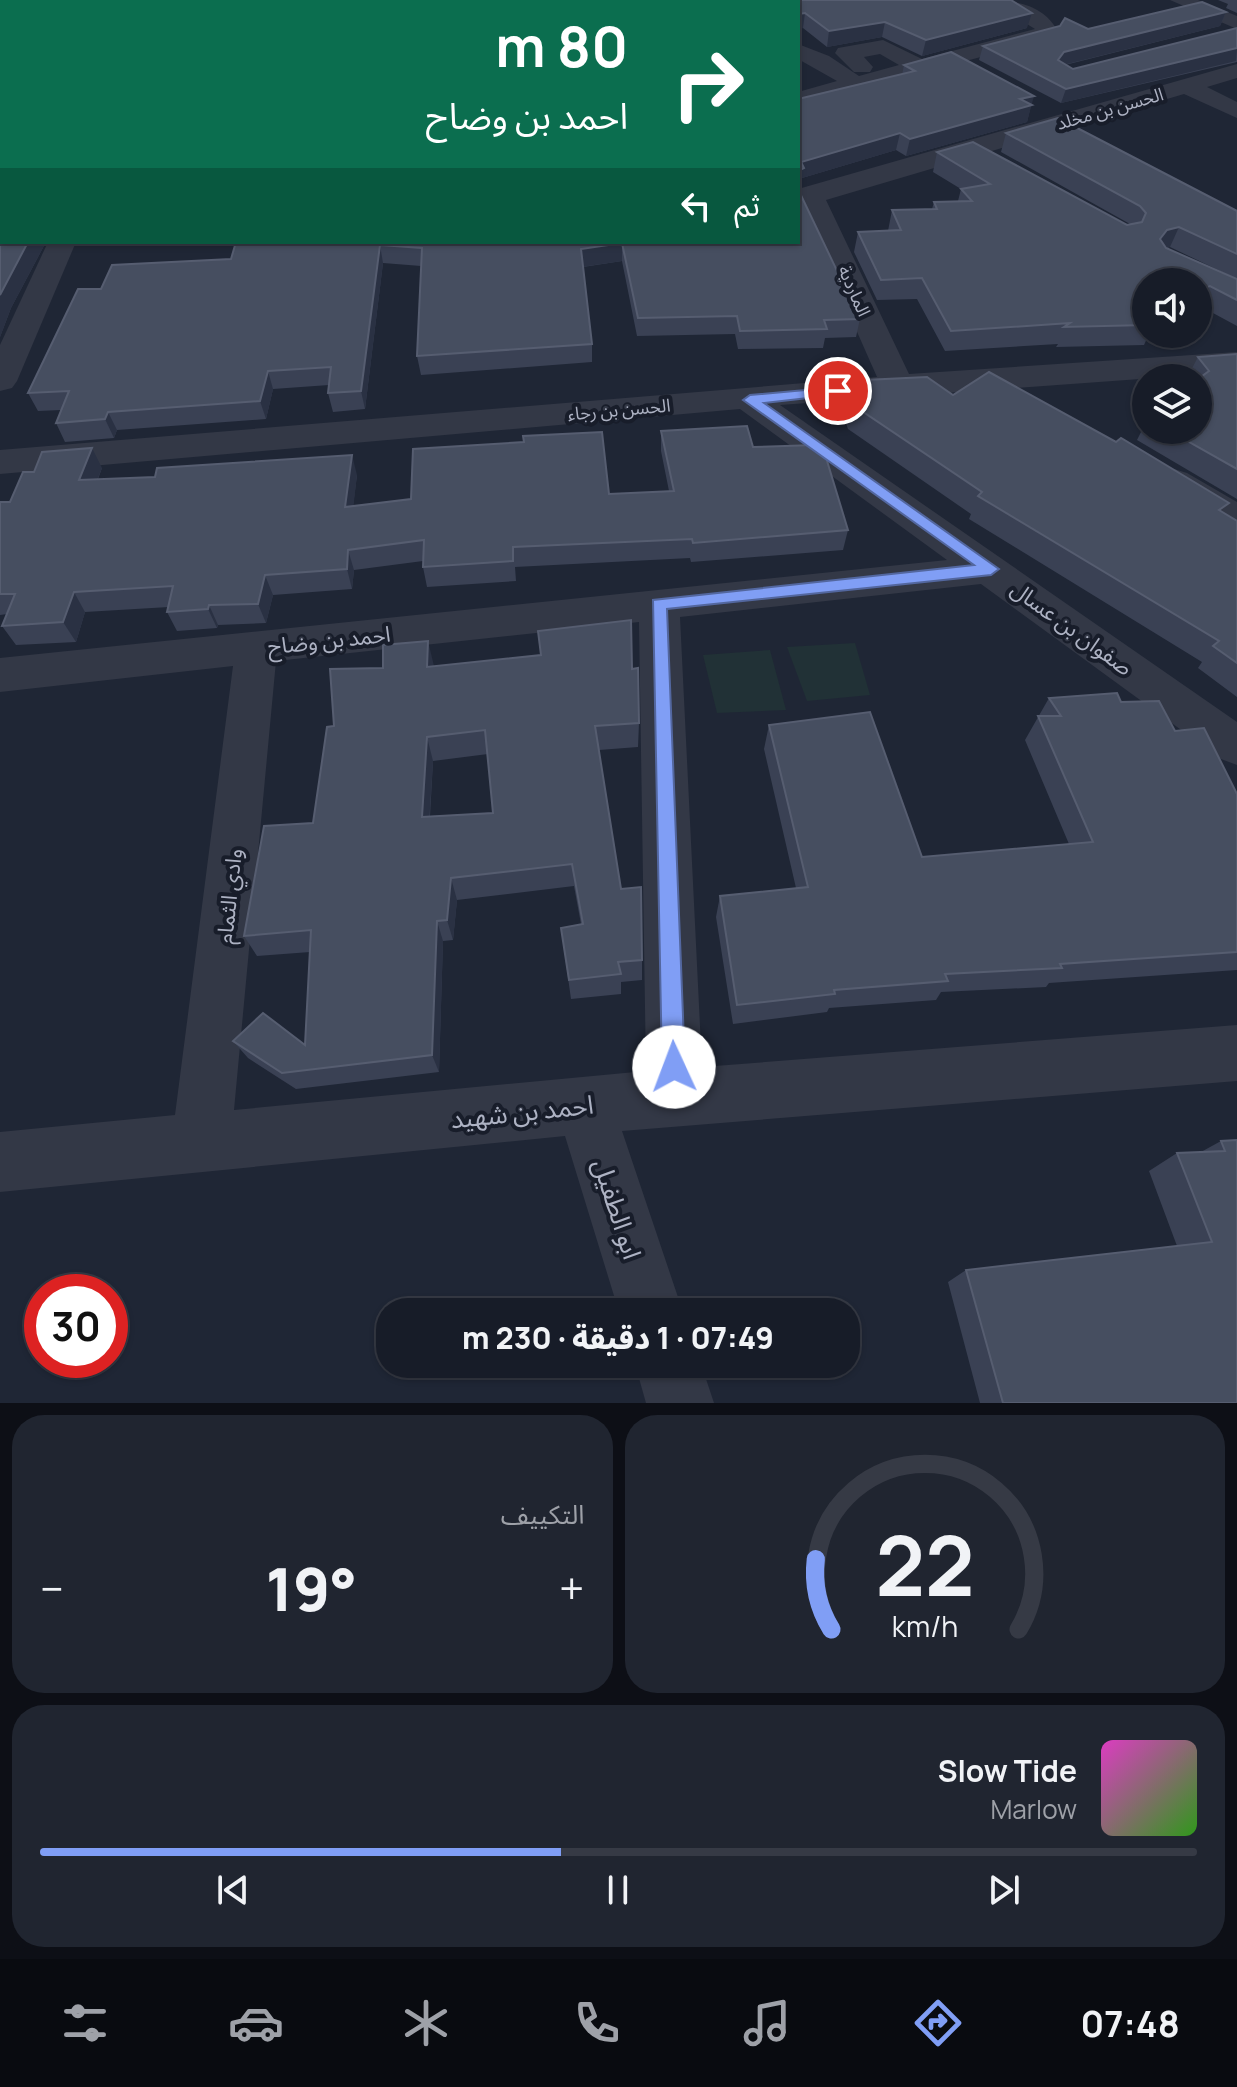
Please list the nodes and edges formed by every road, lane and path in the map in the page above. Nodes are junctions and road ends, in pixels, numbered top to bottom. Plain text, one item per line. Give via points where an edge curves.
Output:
1 (998, 0) edge
2 (1180, 0) edge
3 (1237, 24) edge
4 (1237, 32) edge
5 (800, 52) edge
6 (953, 59) junction
7 (920, 67) junction
8 (1237, 71) edge
9 (978, 72) edge
10 (859, 76) junction
11 (1186, 86) junction
12 (800, 98) edge
13 (1042, 107) dead end
14 (1237, 111) edge
15 (1068, 120) junction
16 (973, 150) junction
17 (1000, 165) edge
18 (805, 197) edge
19 (61, 244) edge
20 (1237, 362) edge
21 (1004, 379) junction
22 (0, 381) edge
23 (897, 385) junction
24 (750, 400) junction
25 (1045, 404) edge
26 (1141, 461) edge
27 (0, 462) edge
28 (1237, 519) edge
29 (991, 569) junction
30 (659, 604) junction
31 (256, 649) junction
32 (0, 675) edge
33 (1237, 746) edge
34 (1237, 1053) edge
35 (675, 1098) junction
36 (584, 1105) junction
37 (201, 1144) junction
38 (0, 1162) edge
39 (646, 1298) edge
40 (672, 1378) edge
41 (680, 1403) edge

1 - 6 street via 1049,29
2 - 3 street
3 - 4 street via 1210,36
5 - 10 street
6 - 7 street
6 - 9 street
7 - 10 street
7 - 10 street via 883,47 846,53
8 - 11 street, الحسن بن مخلد
10 - 12 street
11 - 14 street
11 - 15 street, الحسن بن مخلد
13 - 15 street
15 - 16 street, الحسن بن مخلد
16 - 17 street
16 - 18 street, الحسن بن مخلد
18 - 23 street, الماردية
19 - 22 street
20 - 21 street, الحسن بن رجاء
21 - 23 street, الحسن بن رجاء
21 - 25 street
23 - 24 street, الحسن بن رجاء
24 - 27 street, الحسن بن رجاء
24 - 29 street, صفوان بن عسال
26 - 28 street
29 - 30 street, احمد بن وضاح
29 - 33 street, صفوان بن عسال
30 - 31 street, احمد بن وضاح
30 - 35 street
31 - 32 street, احمد بن وضاح
31 - 37 street, وادي الثمام
34 - 35 street, احمد بن شهيد
35 - 36 street, احمد بن شهيد
36 - 37 street, احمد بن شهيد
36 - 39 street, ابو الطفيل
37 - 38 street, احمد بن شهيد
40 - 41 street

